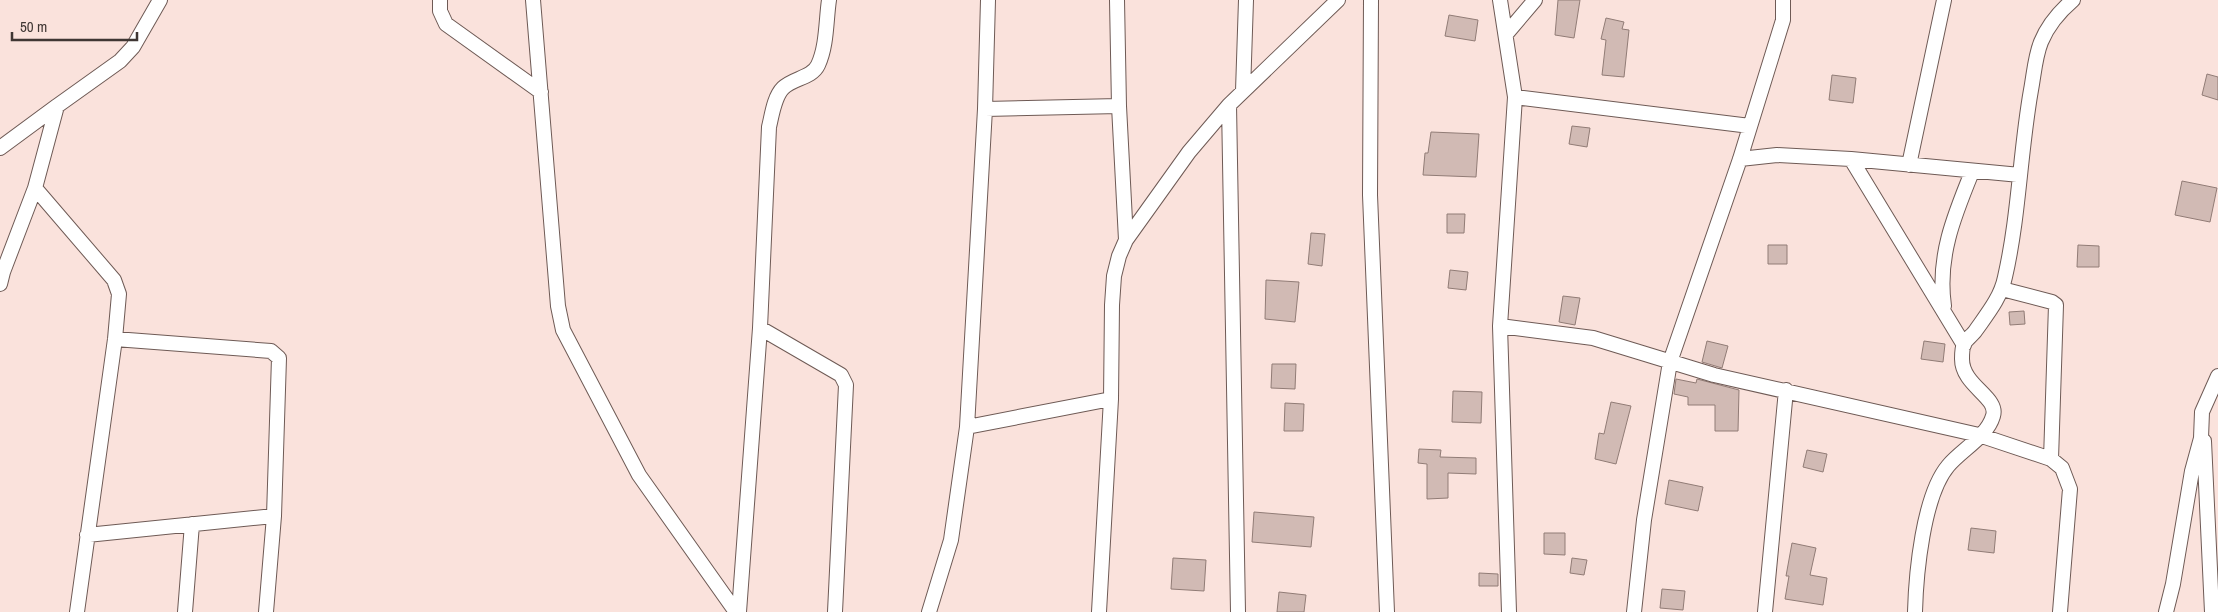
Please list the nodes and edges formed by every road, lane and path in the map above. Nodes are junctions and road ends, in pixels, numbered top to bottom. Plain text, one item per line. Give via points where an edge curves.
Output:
1 (160, 0) edge
2 (440, 0) edge
3 (533, 0) edge
4 (829, 0) edge
5 (988, 0) edge
6 (1118, 0) edge
7 (1246, 0) edge
8 (1338, 0) edge
9 (1370, 0) edge
10 (1500, 0) edge
11 (1535, 0) edge
12 (1783, 0) edge
13 (1944, 0) edge
14 (2072, 0) edge
15 (1507, 33) junction
16 (1243, 91) junction
17 (541, 92) junction
18 (1515, 96) junction
19 (1229, 105) junction
20 (57, 106) junction
21 (1119, 106) junction
22 (985, 109) junction
23 (1750, 126) junction
24 (0, 148) edge
25 (1740, 158) junction
26 (1851, 159) junction
27 (1909, 165) junction
28 (1972, 172) junction
29 (2020, 175) junction
30 (35, 188) junction
31 (1126, 240) junction
32 (0, 284) edge
33 (2002, 289) junction
34 (1945, 312) junction
35 (1500, 326) junction
36 (760, 328) junction
37 (115, 339) junction
38 (1964, 344) junction
39 (1670, 362) junction
40 (2217, 381) edge
41 (1786, 390) junction
42 (1111, 399) junction
43 (2202, 412) junction
44 (967, 427) junction
45 (1979, 435) junction
46 (2051, 459) junction
47 (274, 516) junction
48 (192, 524) junction
49 (87, 535) junction
50 (77, 612) edge
51 (184, 612) edge
52 (266, 612) edge
53 (737, 612) edge
54 (835, 612) edge
55 (929, 612) edge
56 (1099, 612) edge
57 (1238, 612) edge
58 (1387, 612) edge
59 (1509, 612) edge
60 (1634, 612) edge
61 (1765, 612) edge
62 (1915, 612) edge
63 (2060, 612) edge
64 (2166, 612) edge
65 (2212, 612) edge

1 - 20 street via 133,47 120,61
2 - 17 street via 440,11 446,24
3 - 17 street
4 - 36 street via 818,65 813,72 783,87 769,127
5 - 22 street
6 - 21 street
7 - 16 street
8 - 16 street
9 - 58 street via 1370,195
10 - 15 street
11 - 15 street
12 - 23 street via 1782,20
13 - 27 street
14 - 29 street via 2054,19 2041,43 2028,106
15 - 18 street
16 - 19 street
17 - 53 street via 558,306 563,330 640,475
18 - 23 street
18 - 35 street
19 - 31 street via 1189,152
19 - 57 street
20 - 24 street
20 - 30 street
21 - 22 street
21 - 31 street
22 - 44 street
23 - 25 street
25 - 26 street via 1777,155
25 - 39 street
26 - 27 street
26 - 34 street
27 - 28 street
28 - 29 street
28 - 34 street via 1944,251 1941,288
29 - 33 street
30 - 32 street
30 - 37 street via 114,280 119,294
31 - 42 street via 1114,276
33 - 38 street
33 - 46 street via 2052,302 2056,306
34 - 38 street
35 - 39 street via 1593,338
35 - 59 street
36 - 53 street
36 - 54 street via 841,375 846,385
37 - 47 street via 271,351 279,358
37 - 49 street
38 - 45 street via 1964,375 1989,400 1994,411 1989,424
39 - 41 street
39 - 60 street via 1644,520
40 - 43 street
41 - 45 street
41 - 61 street
42 - 44 street
42 - 56 street
43 - 64 street via 2201,438
43 - 65 street
44 - 55 street via 950,540
45 - 46 street
45 - 62 street via 1948,465 1937,484 1918,564
46 - 63 street via 2062,468 2070,489
47 - 48 street
47 - 52 street
48 - 49 street
48 - 51 street
49 - 50 street

